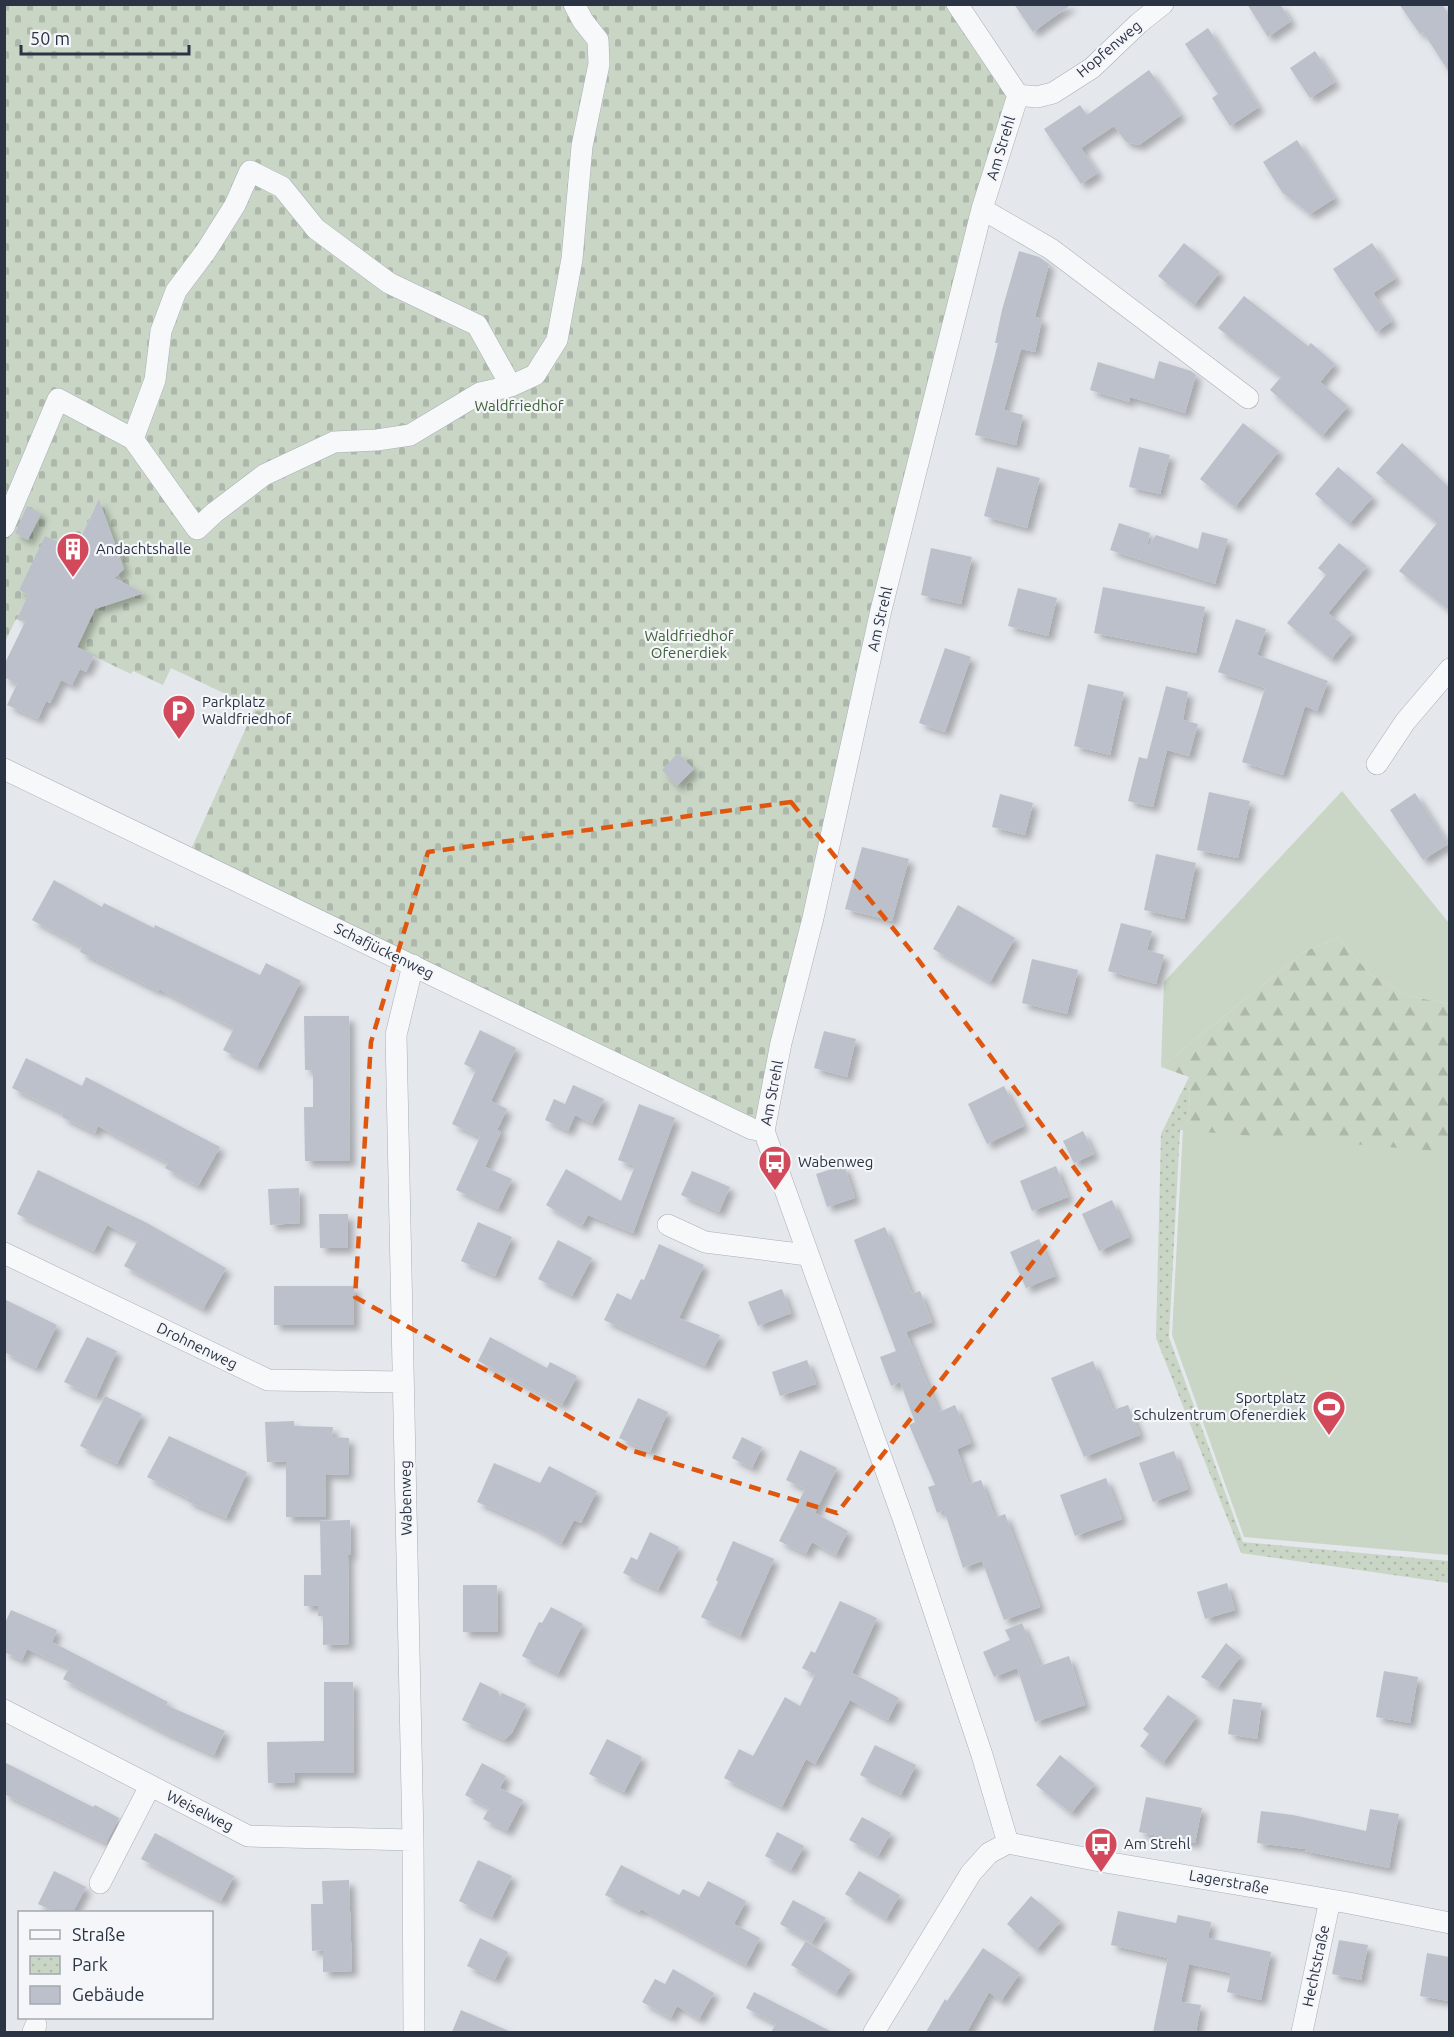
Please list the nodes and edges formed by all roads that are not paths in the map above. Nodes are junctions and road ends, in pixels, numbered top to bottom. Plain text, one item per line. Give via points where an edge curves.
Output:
1 (574, 4) edge
2 (957, 4) edge
3 (1163, 4) edge
4 (1018, 95) junction
5 (982, 209) junction
6 (511, 386) junction
7 (1248, 398) dead end
8 (133, 439) junction
9 (4, 527) edge
10 (1449, 669) edge
11 (1377, 764) dead end
12 (4, 769) edge
13 (413, 965) junction
14 (764, 1131) junction
15 (668, 1225) dead end
16 (4, 1253) edge
17 (807, 1255) junction
18 (403, 1382) junction
19 (4, 1710) edge
20 (150, 1785) junction
21 (413, 1840) junction
22 (1008, 1843) junction
23 (100, 1883) dead end
24 (1330, 1900) junction
25 (1449, 1923) edge
26 (414, 2032) edge
27 (874, 2032) edge
28 (1302, 2032) edge

1 - 6 street via 598,40 599,64 582,146 572,259 556,340 535,375
2 - 4 street
3 - 4 street, Hopfenweg via 1092,68 1053,93 1037,97
4 - 5 street, Am Strehl
5 - 7 street via 1051,249
5 - 14 street, Am Strehl via 881,610
6 - 8 street via 480,393 410,435 333,442 264,475 197,529
6 - 8 street via 477,325 389,284 316,229 282,188 250,171 235,205 176,291 161,331 155,380
8 - 9 street via 58,399
10 - 11 street via 1405,722
12 - 13 street, Schafjückenweg
13 - 14 street, Schafjückenweg
13 - 18 street, Wabenweg via 396,1035
14 - 17 street, Am Strehl
15 - 17 street via 705,1242
16 - 18 street, Drohnenweg via 268,1380
17 - 22 street, Am Strehl via 904,1521
18 - 21 street, Wabenweg
19 - 20 street, Weiselweg
20 - 21 street, Weiselweg via 248,1836
20 - 23 street
21 - 26 street, Wabenweg
22 - 24 street, Lagerstraße
22 - 27 street via 989,1853 971,1873
24 - 25 street, Lagerstraße
24 - 28 street, Hechtstraße

